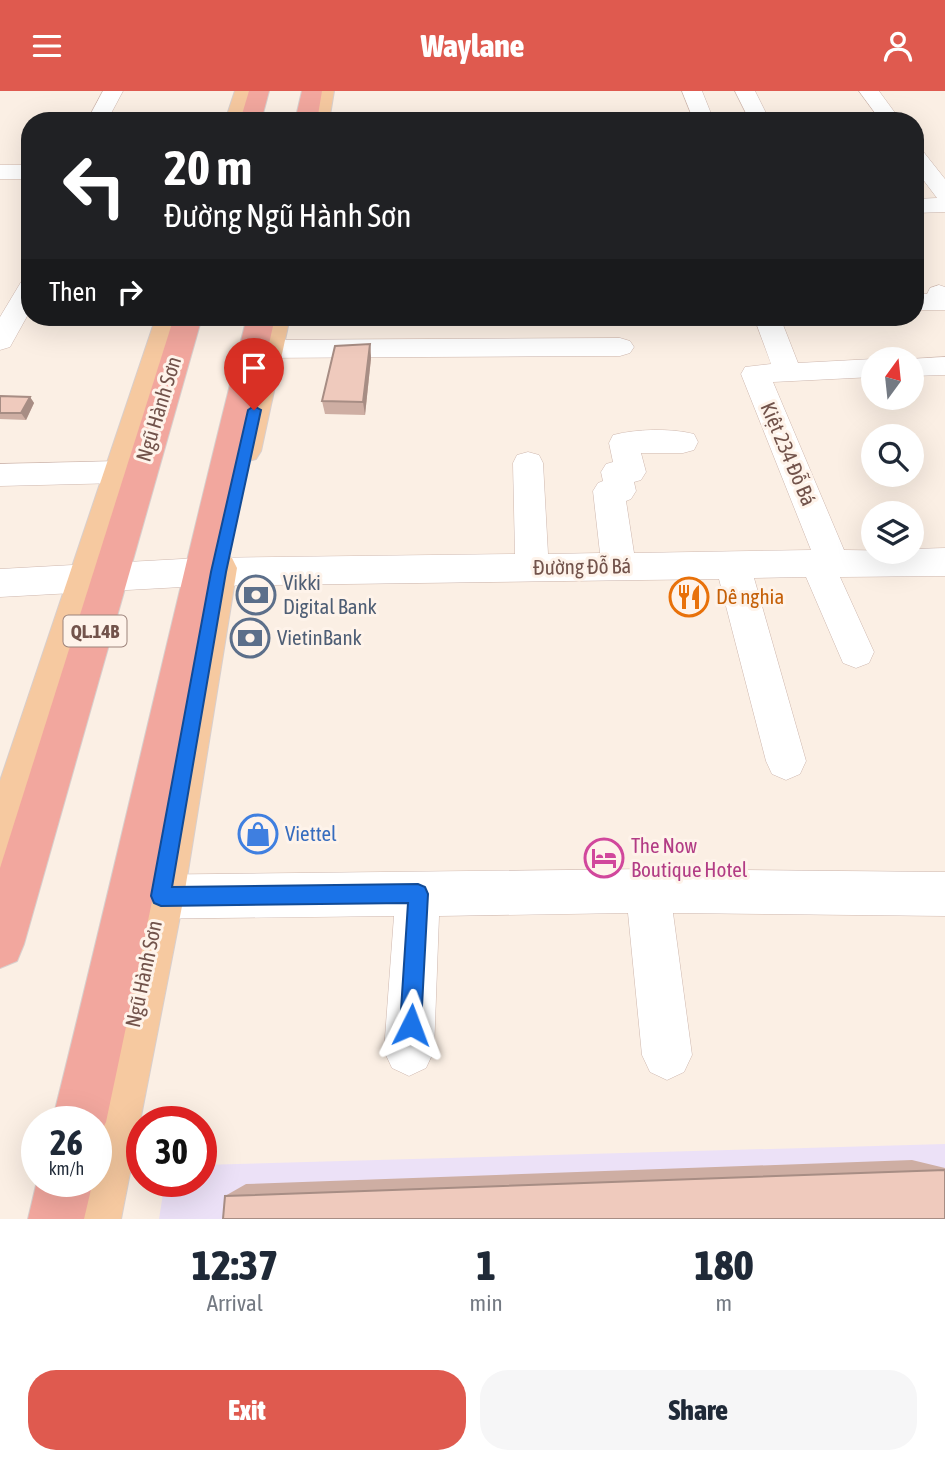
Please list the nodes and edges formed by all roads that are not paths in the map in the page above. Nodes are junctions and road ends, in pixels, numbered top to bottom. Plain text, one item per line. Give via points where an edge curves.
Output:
1 (113, 91) edge
2 (245, 91) edge
3 (259, 91) edge
4 (312, 91) edge
5 (324, 91) edge
6 (692, 91) edge
7 (745, 91) edge
8 (869, 91) edge
9 (102, 112) edge
10 (238, 112) edge
11 (253, 112) edge
12 (308, 112) edge
13 (320, 112) edge
14 (700, 112) edge
15 (756, 112) edge
16 (884, 112) edge
17 (924, 166) edge
18 (945, 194) edge
19 (924, 205) edge
20 (945, 205) edge
21 (21, 303) edge
22 (167, 326) edge
23 (185, 326) edge
24 (770, 326) edge
25 (265, 333) edge
26 (0, 341) edge
27 (620, 348) dead end
28 (945, 366) edge
29 (924, 367) edge
30 (861, 368) edge
31 (787, 371) junction
32 (683, 442) dead end
33 (528, 463) dead end
34 (120, 472) junction
35 (0, 475) edge
36 (945, 562) edge
37 (825, 563) junction
38 (733, 565) junction
39 (619, 566) junction
40 (532, 568) junction
41 (209, 572) junction
42 (99, 578) junction
43 (0, 583) edge
44 (856, 652) dead end
45 (786, 761) dead end
46 (0, 848) edge
47 (648, 891) junction
48 (418, 894) junction
49 (945, 894) edge
50 (146, 896) junction
51 (0, 944) edge
52 (410, 1051) dead end
53 (667, 1055) dead end
54 (84, 1106) edge
55 (61, 1197) edge
56 (56, 1219) edge
57 (93, 1219) edge

1 - 9 street
2 - 10 main road
3 - 11 highway
4 - 12 highway
5 - 13 main road
6 - 14 street
7 - 15 street
8 - 16 street
17 - 18 street
19 - 20 street
21 - 26 street
22 - 34 main road, Ngũ Hành Sơn
23 - 42 highway, Ngũ Hành Sơn / QL.14B
24 - 31 street, Kiệt 234 Đỗ Bá
25 - 27 street
25 - 41 main road, Ngũ Hành Sơn
28 - 29 street
30 - 31 street, Kiệt 234 Đỗ Bá
31 - 37 street, Kiệt 234 Đỗ Bá via 755,374
32 - 39 street via 624,443 630,472 617,472 620,491 609,491
33 - 40 street
34 - 35 street
34 - 42 main road, Ngũ Hành Sơn
36 - 37 street, Đường Đỗ Bá
37 - 38 street, Đường Đỗ Bá
37 - 44 street
38 - 39 street, Đường Đỗ Bá
38 - 45 street
39 - 40 street, Đường Đỗ Bá
40 - 41 street, Đường Đỗ Bá
41 - 42 street, Đường Đỗ Bá
41 - 50 main road, Ngũ Hành Sơn
41 - 50 highway, Ngũ Hành Sơn via 186,637
42 - 43 street, Đường Đỗ Bá
42 - 46 main road, Ngũ Hành Sơn
42 - 51 highway, Ngũ Hành Sơn / QL.14B
47 - 48 street
47 - 49 street
47 - 53 street
48 - 50 street
48 - 52 street
50 - 54 highway, Ngũ Hành Sơn
50 - 57 main road, Ngũ Hành Sơn
55 - 56 highway

